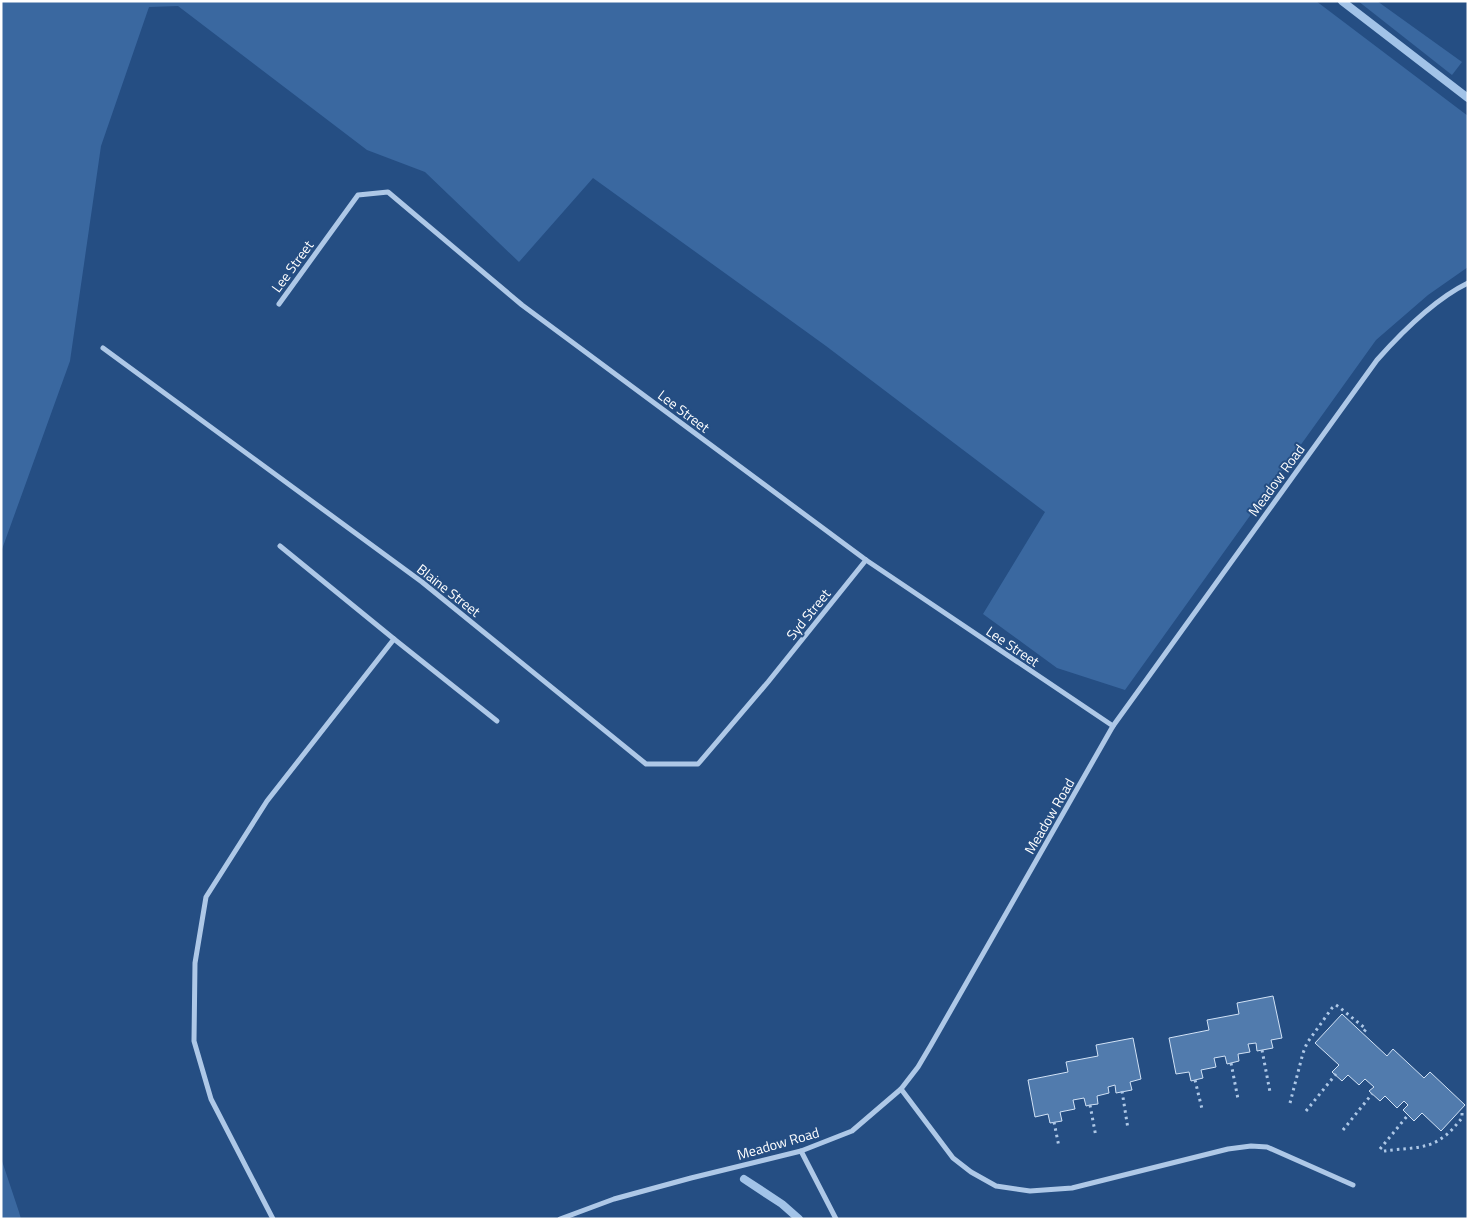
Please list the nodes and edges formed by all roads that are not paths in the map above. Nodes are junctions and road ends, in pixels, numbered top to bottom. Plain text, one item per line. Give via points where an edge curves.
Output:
1 (1468, 284) edge
2 (280, 304) dead end
3 (103, 348) dead end
4 (280, 546) dead end
5 (866, 560) junction
6 (394, 639) junction
7 (768, 682) joint
8 (497, 721) dead end
9 (1113, 726) junction
10 (901, 1089) junction
11 (801, 1151) junction
12 (1353, 1185) dead end
13 (273, 1219) edge
14 (560, 1219) edge
15 (836, 1219) edge

1 - 9 street, Meadow Road via 1440,301 1400,334 1377,360
2 - 5 street, Lee Street via 358,195 388,192 522,305
3 - 7 street, Blaine Street via 422,582 646,764 698,764
4 - 6 street
5 - 7 street, Syd Street
5 - 9 street, Lee Street
6 - 8 street
6 - 13 street via 267,801 206,897 195,963 194,1041 211,1099
9 - 10 street, Meadow Road via 931,1045
10 - 11 street, Meadow Road via 852,1131
10 - 12 street via 953,1158 996,1186 1030,1190 1072,1188 1251,1146 1267,1148
11 - 14 street, Meadow Road via 614,1200
11 - 15 street

